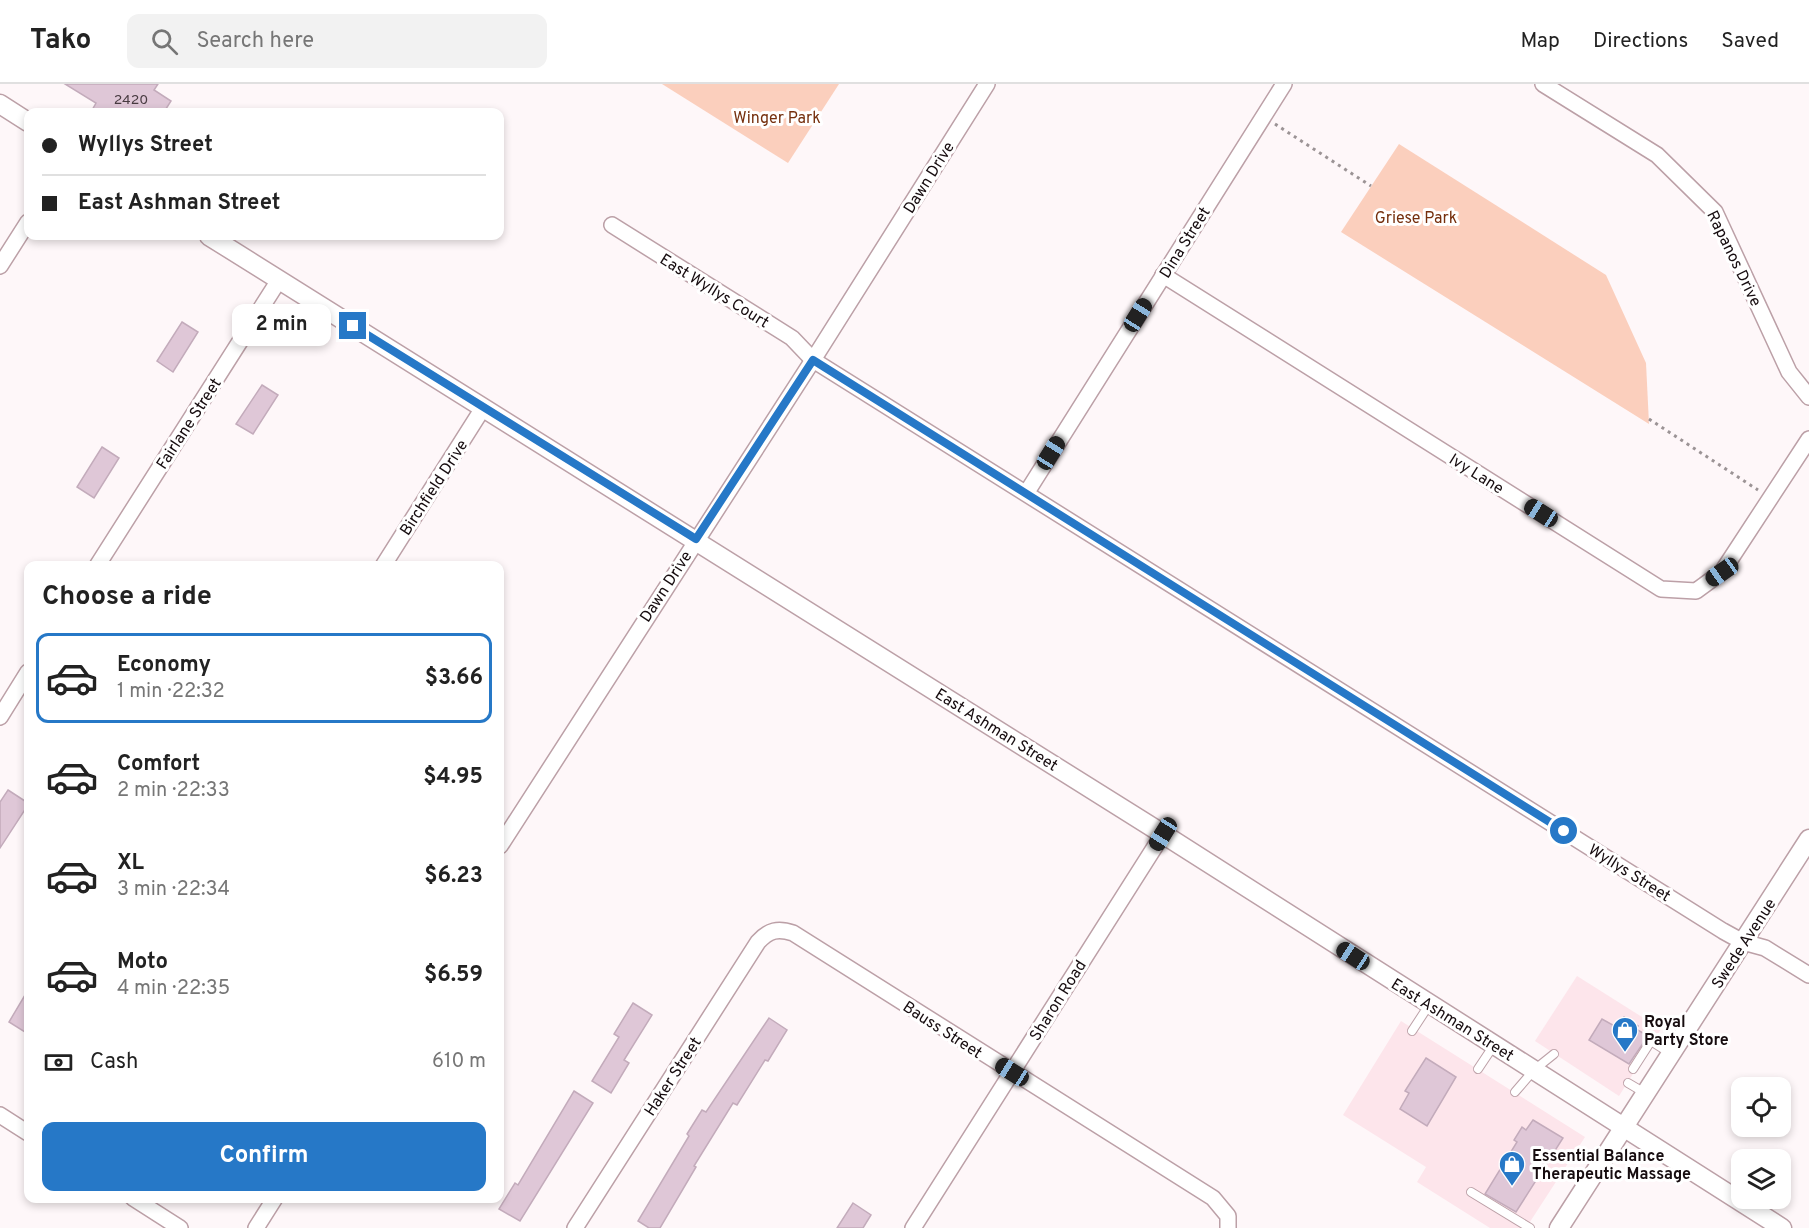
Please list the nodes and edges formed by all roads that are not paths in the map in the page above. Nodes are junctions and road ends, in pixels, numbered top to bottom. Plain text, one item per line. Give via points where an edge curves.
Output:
1 (987, 84) edge
2 (1284, 84) edge
3 (1543, 84) edge
4 (0, 104) edge
5 (24, 119) edge
6 (612, 225) dead end
7 (24, 228) edge
8 (215, 240) edge
9 (0, 267) edge
10 (1163, 275) junction
11 (279, 280) junction
12 (813, 360) junction
13 (1809, 397) edge
14 (483, 408) junction
15 (1809, 439) edge
16 (1027, 492) junction
17 (696, 539) junction
18 (100, 561) edge
19 (385, 561) edge
20 (24, 678) edge
21 (0, 717) edge
22 (1163, 834) junction
23 (1809, 839) edge
24 (504, 840) edge
25 (775, 930) joint
26 (1743, 942) junction
27 (1809, 975) edge
28 (1429, 1004) junction
29 (1412, 1031) dead end
30 (1494, 1045) junction
31 (1554, 1054) dead end
32 (1671, 1054) junction
33 (1478, 1069) dead end
34 (1633, 1069) dead end
35 (1534, 1070) junction
36 (1012, 1072) junction
37 (1628, 1083) dead end
38 (1515, 1092) dead end
39 (1645, 1094) junction
40 (0, 1115) edge
41 (24, 1125) edge
42 (1623, 1127) junction
43 (1471, 1192) dead end
44 (141, 1203) edge
45 (272, 1203) edge
46 (180, 1228) edge
47 (256, 1228) edge
48 (575, 1228) edge
49 (913, 1228) edge
50 (1228, 1228) edge
51 (1530, 1228) edge
52 (1559, 1228) edge
53 (1782, 1228) edge

1 - 12 street, Dawn Drive
2 - 10 street, Dina Street
3 - 13 street, Rapanos Drive via 1657,155 1715,212 1789,372
4 - 5 street
6 - 12 street, East Wyllys Court via 792,339
7 - 9 street
8 - 11 street, East Ashman Street
10 - 15 street, Ivy Lane via 1660,589 1696,591 1722,572
10 - 16 street, Dina Street
11 - 14 street, East Ashman Street
11 - 18 street, Fairlane Street
12 - 16 street, Wyllys Street
12 - 17 street, Dawn Drive
14 - 17 street, East Ashman Street
14 - 19 street, Birchfield Drive
16 - 26 street, Wyllys Street
17 - 22 street, East Ashman Street
17 - 24 street, Dawn Drive
20 - 21 street
22 - 28 street, East Ashman Street
22 - 36 street, Sharon Road
23 - 26 street, Swede Avenue
25 - 36 street, Bauss Street via 793,933
25 - 48 street, Haker Street via 758,942
26 - 27 street, Wyllys Street via 1766,948
26 - 32 street, Swede Avenue
28 - 29 lane
28 - 30 street, East Ashman Street
30 - 33 lane
30 - 35 street, East Ashman Street
31 - 35 lane
32 - 34 lane via 1651,1041
32 - 39 street, Swede Avenue
35 - 38 lane
35 - 42 street, East Ashman Street
36 - 49 street, Sharon Road
36 - 50 street, Bauss Street via 1213,1198 1228,1216
37 - 39 lane
39 - 42 street, Swede Avenue
40 - 41 street
42 - 52 street, Swede Avenue
42 - 53 street, East Ashman Street
43 - 51 lane
44 - 46 street
45 - 47 street

